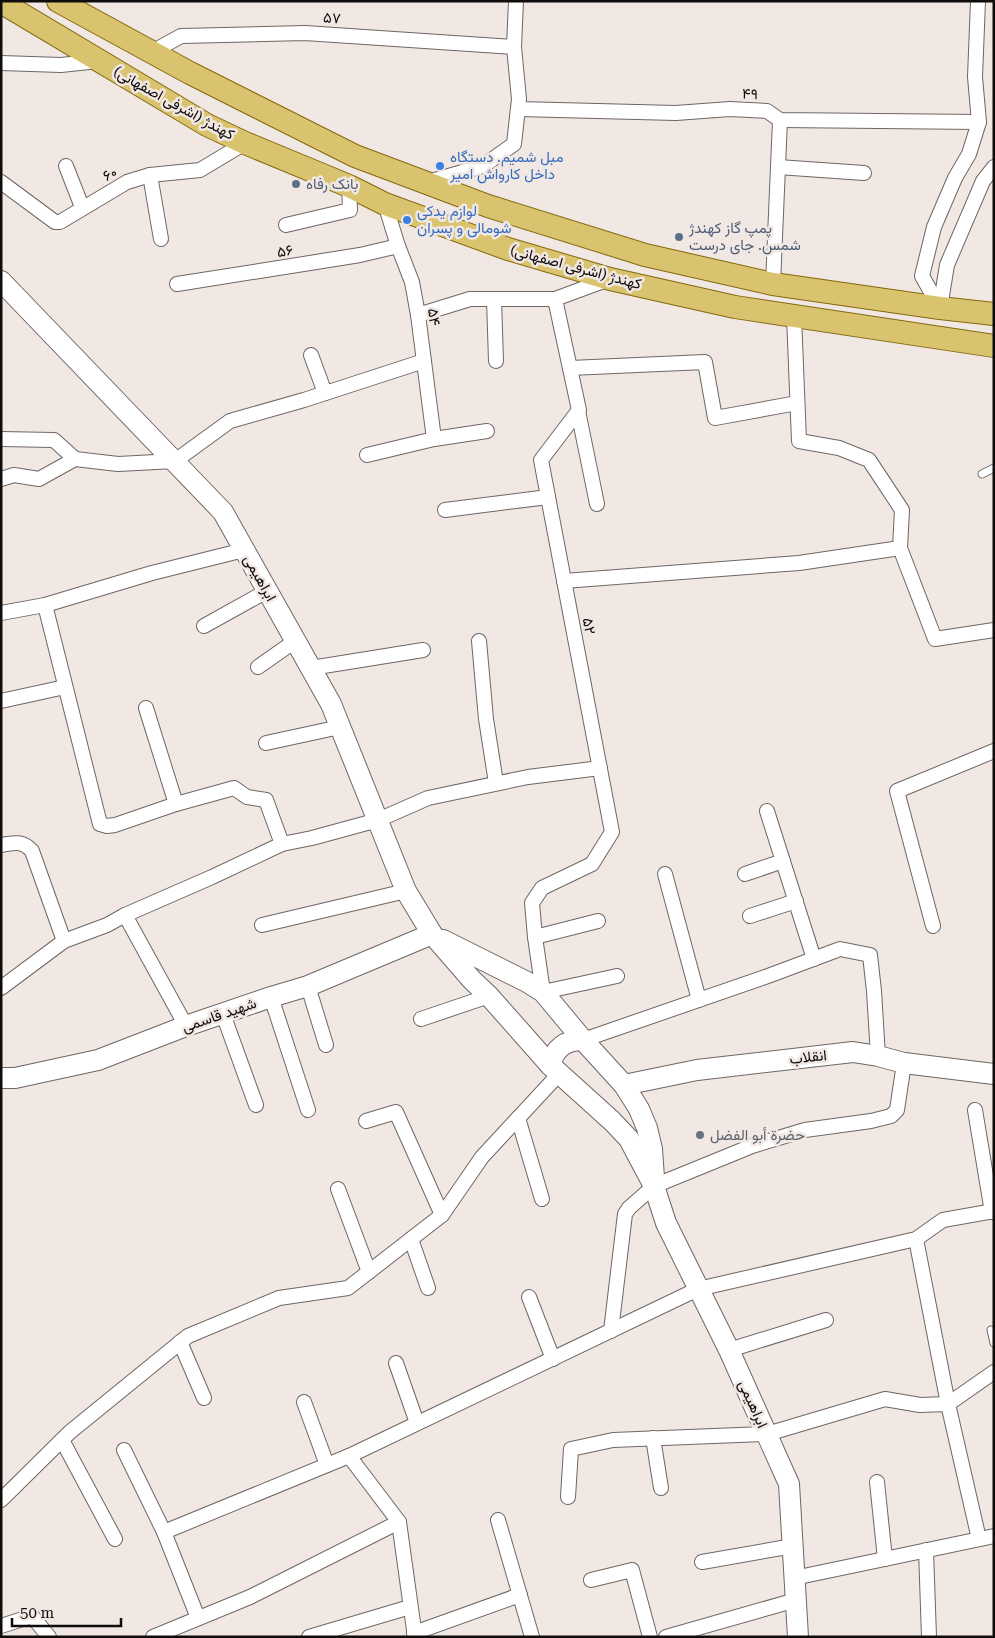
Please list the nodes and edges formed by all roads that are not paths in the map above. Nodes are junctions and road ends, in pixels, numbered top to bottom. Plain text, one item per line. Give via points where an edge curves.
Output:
1 (58, 1) edge
2 (516, 1) edge
3 (978, 1) edge
4 (1, 2) edge
5 (514, 47) junction
6 (152, 52) junction
7 (99, 61) junction
8 (1, 63) edge
9 (518, 109) junction
10 (780, 120) junction
11 (978, 122) junction
12 (245, 143) junction
13 (66, 166) dead end
14 (994, 166) edge
15 (778, 167) junction
16 (864, 173) dead end
17 (150, 175) junction
18 (1, 182) edge
19 (427, 183) junction
20 (349, 186) junction
21 (385, 204) junction
22 (82, 207) junction
23 (286, 225) dead end
24 (161, 239) dead end
25 (398, 246) junction
26 (610, 278) junction
27 (1, 281) edge
28 (177, 284) dead end
29 (773, 284) junction
30 (494, 299) junction
31 (555, 299) junction
32 (940, 308) junction
33 (994, 314) edge
34 (418, 315) junction
35 (794, 316) junction
36 (993, 347) edge
37 (311, 355) dead end
38 (424, 360) junction
39 (496, 361) dead end
40 (570, 368) junction
41 (325, 393) junction
42 (797, 403) junction
43 (578, 411) junction
44 (487, 431) dead end
45 (1, 439) edge
46 (434, 440) junction
47 (368, 455) dead end
48 (75, 459) junction
49 (175, 461) junction
50 (994, 468) edge
51 (982, 474) dead end
52 (1, 479) edge
53 (548, 497) junction
54 (597, 504) dead end
55 (445, 510) dead end
56 (900, 548) junction
57 (244, 550) junction
58 (564, 581) junction
59 (267, 591) junction
60 (46, 606) junction
61 (1, 613) edge
62 (204, 626) dead end
63 (994, 630) edge
64 (295, 641) junction
65 (479, 641) dead end
66 (423, 650) dead end
67 (258, 667) dead end
68 (311, 668) junction
69 (65, 687) junction
70 (1, 701) edge
71 (146, 708) dead end
72 (340, 727) junction
73 (266, 743) dead end
74 (994, 751) edge
75 (600, 768) junction
76 (496, 783) junction
77 (176, 804) junction
78 (767, 811) dead end
79 (378, 820) junction
80 (1, 844) edge
81 (282, 844) junction
82 (783, 861) junction
83 (665, 874) dead end
84 (745, 874) dead end
85 (406, 892) junction
86 (796, 901) junction
87 (124, 915) junction
88 (750, 916) dead end
89 (598, 921) dead end
90 (262, 924) dead end
91 (933, 926) dead end
92 (432, 934) junction
93 (535, 937) junction
94 (64, 941) junction
95 (814, 959) junction
96 (617, 976) dead end
97 (308, 986) junction
98 (1, 988) edge
99 (543, 992) junction
100 (489, 996) junction
101 (271, 997) junction
102 (700, 1000) junction
103 (223, 1014) junction
104 (421, 1018) dead end
105 (186, 1026) junction
106 (583, 1040) junction
107 (326, 1045) dead end
108 (878, 1056) junction
109 (904, 1062) junction
110 (555, 1070) junction
111 (994, 1074) edge
112 (1, 1078) edge
113 (624, 1085) junction
114 (256, 1105) dead end
115 (308, 1110) dead end
116 (975, 1110) dead end
117 (518, 1118) junction
118 (366, 1121) dead end
119 (654, 1186) junction
120 (338, 1189) dead end
121 (542, 1199) dead end
122 (993, 1212) edge
123 (442, 1215) junction
124 (411, 1239) junction
125 (916, 1239) junction
126 (368, 1272) junction
127 (428, 1288) dead end
128 (698, 1289) junction
129 (529, 1296) dead end
130 (826, 1320) dead end
131 (991, 1330) dead end
132 (611, 1331) junction
133 (180, 1342) junction
134 (994, 1343) edge
135 (729, 1350) junction
136 (553, 1358) junction
137 (396, 1363) dead end
138 (994, 1372) edge
139 (204, 1398) dead end
140 (304, 1402) dead end
141 (948, 1404) junction
142 (417, 1423) junction
143 (767, 1434) junction
144 (653, 1438) junction
145 (62, 1440) junction
146 (124, 1450) dead end
147 (349, 1456) junction
148 (326, 1465) junction
149 (877, 1482) dead end
150 (661, 1488) dead end
151 (568, 1497) dead end
152 (1, 1500) edge
153 (498, 1520) dead end
154 (398, 1522) junction
155 (164, 1532) junction
156 (994, 1536) edge
157 (116, 1539) dead end
158 (979, 1539) junction
159 (792, 1546) junction
160 (926, 1550) junction
161 (884, 1559) junction
162 (702, 1562) dead end
163 (794, 1578) junction
164 (591, 1580) dead end
165 (520, 1595) junction
166 (796, 1600) junction
167 (410, 1607) junction
168 (198, 1618) junction
169 (1, 1626) edge
170 (414, 1635) edge
171 (49, 1637) edge
172 (153, 1637) edge
173 (309, 1637) edge
174 (532, 1637) edge
175 (650, 1637) edge
176 (666, 1637) edge
177 (798, 1637) edge
178 (929, 1637) edge

1 - 6 main road, کهندژ (اشرفی اصفهانی)
2 - 5 street
3 - 11 street via 975,77
4 - 7 main road, کهندژ (اشرفی اصفهانی)
5 - 6 street, ۵۷ via 305,33 182,36
5 - 9 street
6 - 19 main road, کهندژ (اشرفی اصفهانی) via 355,156
7 - 8 street via 61,65
7 - 12 main road, کهندژ (اشرفی اصفهانی) via 206,125
9 - 10 street, ۴۹ via 676,114 767,111
9 - 19 street via 514,144 483,166
10 - 11 street, ۴۹
10 - 15 street
11 - 32 street via 969,154 934,227 926,256 922,276
12 - 17 street, ۶۰ via 200,170
12 - 20 main road, کهندژ (اشرفی اصفهانی)
13 - 22 street
14 - 32 street via 983,181 947,265
15 - 16 street
15 - 29 street
17 - 22 street, ۶۰ via 127,182
17 - 24 street
18 - 22 street, ۶۰ via 55,222 64,220
19 - 29 main road, کهندژ (اشرفی اصفهانی) via 488,206 645,255
20 - 21 main road, کهندژ (اشرفی اصفهانی)
20 - 23 street via 350,210
21 - 25 street, ۵۴
21 - 26 main road, کهندژ (اشرفی اصفهانی) via 508,249
25 - 28 street, ۵۶
25 - 34 street, ۵۴ via 412,282
26 - 31 street
26 - 35 main road, کهندژ (اشرفی اصفهانی) via 735,308
27 - 49 main road, ابراهیمی
29 - 32 main road, کهندژ (اشرفی اصفهانی)
30 - 31 street
30 - 34 street via 470,299
30 - 39 street
31 - 40 street
32 - 33 main road, کهندژ (اشرفی اصفهانی)
34 - 38 street, ۵۴
35 - 36 main road, کهندژ (اشرفی اصفهانی)
35 - 42 street
37 - 41 street
38 - 41 street
38 - 46 street, ۵۴
40 - 42 street via 705,362 715,418
40 - 43 street
41 - 49 street via 230,421
42 - 56 street via 799,441 839,448 869,460 902,510
43 - 53 street, ۵۲ via 541,460
43 - 54 street
44 - 46 street
45 - 48 street via 54,440
46 - 47 street
48 - 49 street via 118,464
48 - 52 street via 39,479 14,475
49 - 57 main road, ابراهیمی via 223,512
50 - 51 lane
53 - 55 street
53 - 58 street, ۵۲
56 - 58 street via 799,563
56 - 63 street via 934,640
57 - 59 main road, ابراهیمی
57 - 60 street via 152,573
58 - 75 street, ۵۲
59 - 62 street
59 - 64 main road, ابراهیمی
60 - 61 street
60 - 69 street
64 - 67 street
64 - 68 main road, ابراهیمی
65 - 76 street
66 - 68 street
68 - 72 main road, ابراهیمی
69 - 70 street
69 - 77 street via 100,824 115,824
71 - 77 street
72 - 73 street
72 - 79 main road, ابراهیمی
74 - 91 street via 897,791
75 - 76 street
75 - 93 street, ۵۲ via 612,832 592,864 542,888 532,903
76 - 79 street via 428,798
77 - 81 street via 234,788 247,797 266,800
78 - 82 street
79 - 81 street
79 - 85 main road, ابراهیمی
80 - 94 street via 25,844 32,851
81 - 87 street
82 - 84 street
82 - 86 street
83 - 102 street
85 - 90 street
85 - 92 main road, ابراهیمی
86 - 88 street
86 - 95 street
87 - 94 street
87 - 105 street
89 - 93 street
92 - 97 main road, شهید قاسمی
92 - 99 main road
92 - 100 main road, ابراهیمی
93 - 99 street, ۵۲
94 - 98 street
95 - 102 street
95 - 108 street via 840,949 870,955
96 - 99 street
97 - 101 main road, شهید قاسمی
97 - 107 street
99 - 106 main road
100 - 104 street
100 - 110 main road, ابراهیمی
101 - 103 main road, شهید قاسمی
101 - 115 street
102 - 106 street
103 - 105 main road, شهید قاسمی
103 - 114 street
105 - 112 main road, شهید قاسمی via 98,1060 15,1078
106 - 110 main road via 573,1040 558,1049 552,1056
106 - 113 main road
108 - 109 main road, انقلاب
108 - 113 main road, انقلاب via 853,1052 732,1065
109 - 111 main road, انقلاب
109 - 119 street via 898,1110 891,1116 805,1130 752,1146
110 - 117 street
110 - 119 main road, ابراهیمی via 625,1133
113 - 119 main road via 647,1128
116 - 122 street
117 - 121 street
117 - 123 street via 482,1157
118 - 123 street via 396,1112
119 - 128 main road, ابراهیمی via 666,1223
119 - 132 street via 625,1214
120 - 126 street
122 - 125 street via 943,1220
123 - 124 street
124 - 126 street
124 - 127 street
125 - 128 street
125 - 141 street
126 - 133 street via 348,1288 280,1298
128 - 132 street
128 - 135 main road, ابراهیمی
129 - 136 street
130 - 135 street
131 - 134 lane
132 - 136 street
133 - 139 street
133 - 145 street
135 - 143 main road, ابراهیمی
136 - 142 street
137 - 142 street
138 - 141 street
140 - 148 street
141 - 143 street via 920,1405 885,1399
141 - 158 street
142 - 147 street
143 - 144 street
143 - 159 main road, ابراهیمی via 789,1484
144 - 150 street
144 - 151 street via 613,1440 571,1449
145 - 152 street
145 - 157 street
146 - 155 street
147 - 148 street
147 - 154 street
148 - 155 street
149 - 161 street
153 - 165 street
154 - 167 street
154 - 168 street via 250,1596
155 - 168 street
156 - 158 street
158 - 160 street
159 - 162 street
159 - 163 main road, ابراهیمی
160 - 161 street
160 - 178 street
161 - 163 street
163 - 166 main road, ابراهیمی
164 - 175 street via 632,1570
165 - 170 street
165 - 174 street
166 - 176 street
166 - 177 main road, ابراهیمی
167 - 170 street
167 - 173 street
168 - 172 street
169 - 171 street via 32,1616

